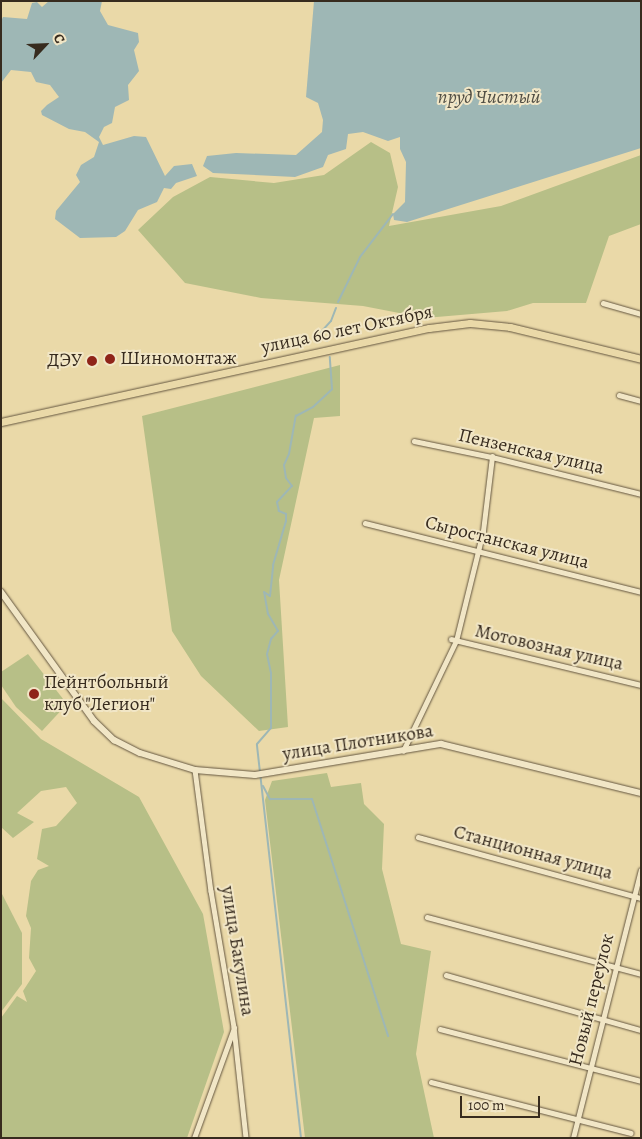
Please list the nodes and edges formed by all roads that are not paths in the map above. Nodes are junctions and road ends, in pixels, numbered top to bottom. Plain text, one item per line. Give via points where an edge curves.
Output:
1 (603, 303) dead end
2 (641, 314) edge
3 (641, 358) edge
4 (619, 395) dead end
5 (641, 401) edge
6 (1, 422) edge
7 (414, 441) dead end
8 (492, 457) junction
9 (641, 494) edge
10 (365, 523) dead end
11 (477, 551) junction
12 (1, 592) edge
13 (641, 592) edge
14 (454, 640) junction
15 (641, 685) edge
16 (403, 751) junction
17 (195, 770) junction
18 (641, 793) edge
19 (418, 837) dead end
20 (641, 870) edge
21 (634, 896) junction
22 (641, 898) edge
23 (427, 917) dead end
24 (617, 967) junction
25 (641, 974) edge
26 (446, 975) dead end
27 (602, 1019) junction
28 (234, 1027) junction
29 (440, 1029) dead end
30 (641, 1030) edge
31 (590, 1069) junction
32 (641, 1081) edge
33 (431, 1082) dead end
34 (577, 1120) junction
35 (631, 1133) dead end
36 (194, 1138) edge
37 (246, 1138) edge
38 (573, 1138) edge

1 - 2 street
3 - 6 main road, улица 60 лет Октября via 510,327 470,323 428,328
4 - 5 street
7 - 8 street, Пензенская улица
8 - 9 street, Пензенская улица
8 - 11 street via 483,531
10 - 11 street, Сыростанская улица
11 - 13 street, Сыростанская улица
11 - 14 street
12 - 17 street via 94,721 114,740 140,753
14 - 15 street, Мотовозная улица
14 - 16 street
16 - 17 street, улица Плотникова via 255,776
16 - 18 street, улица Плотникова via 440,744
17 - 28 street, улица Бакулина
19 - 21 street, Станционная улица
20 - 21 street, Новый переулок
21 - 22 street, Станционная улица
21 - 24 street, Новый переулок
23 - 24 street
24 - 25 street
24 - 27 street, Новый переулок
26 - 27 street
27 - 30 street
27 - 31 street, Новый переулок
28 - 36 street
28 - 37 street, улица Бакулина
29 - 31 street
31 - 32 street
31 - 34 street, Новый переулок
33 - 34 street
34 - 35 street
34 - 38 street, Новый переулок

